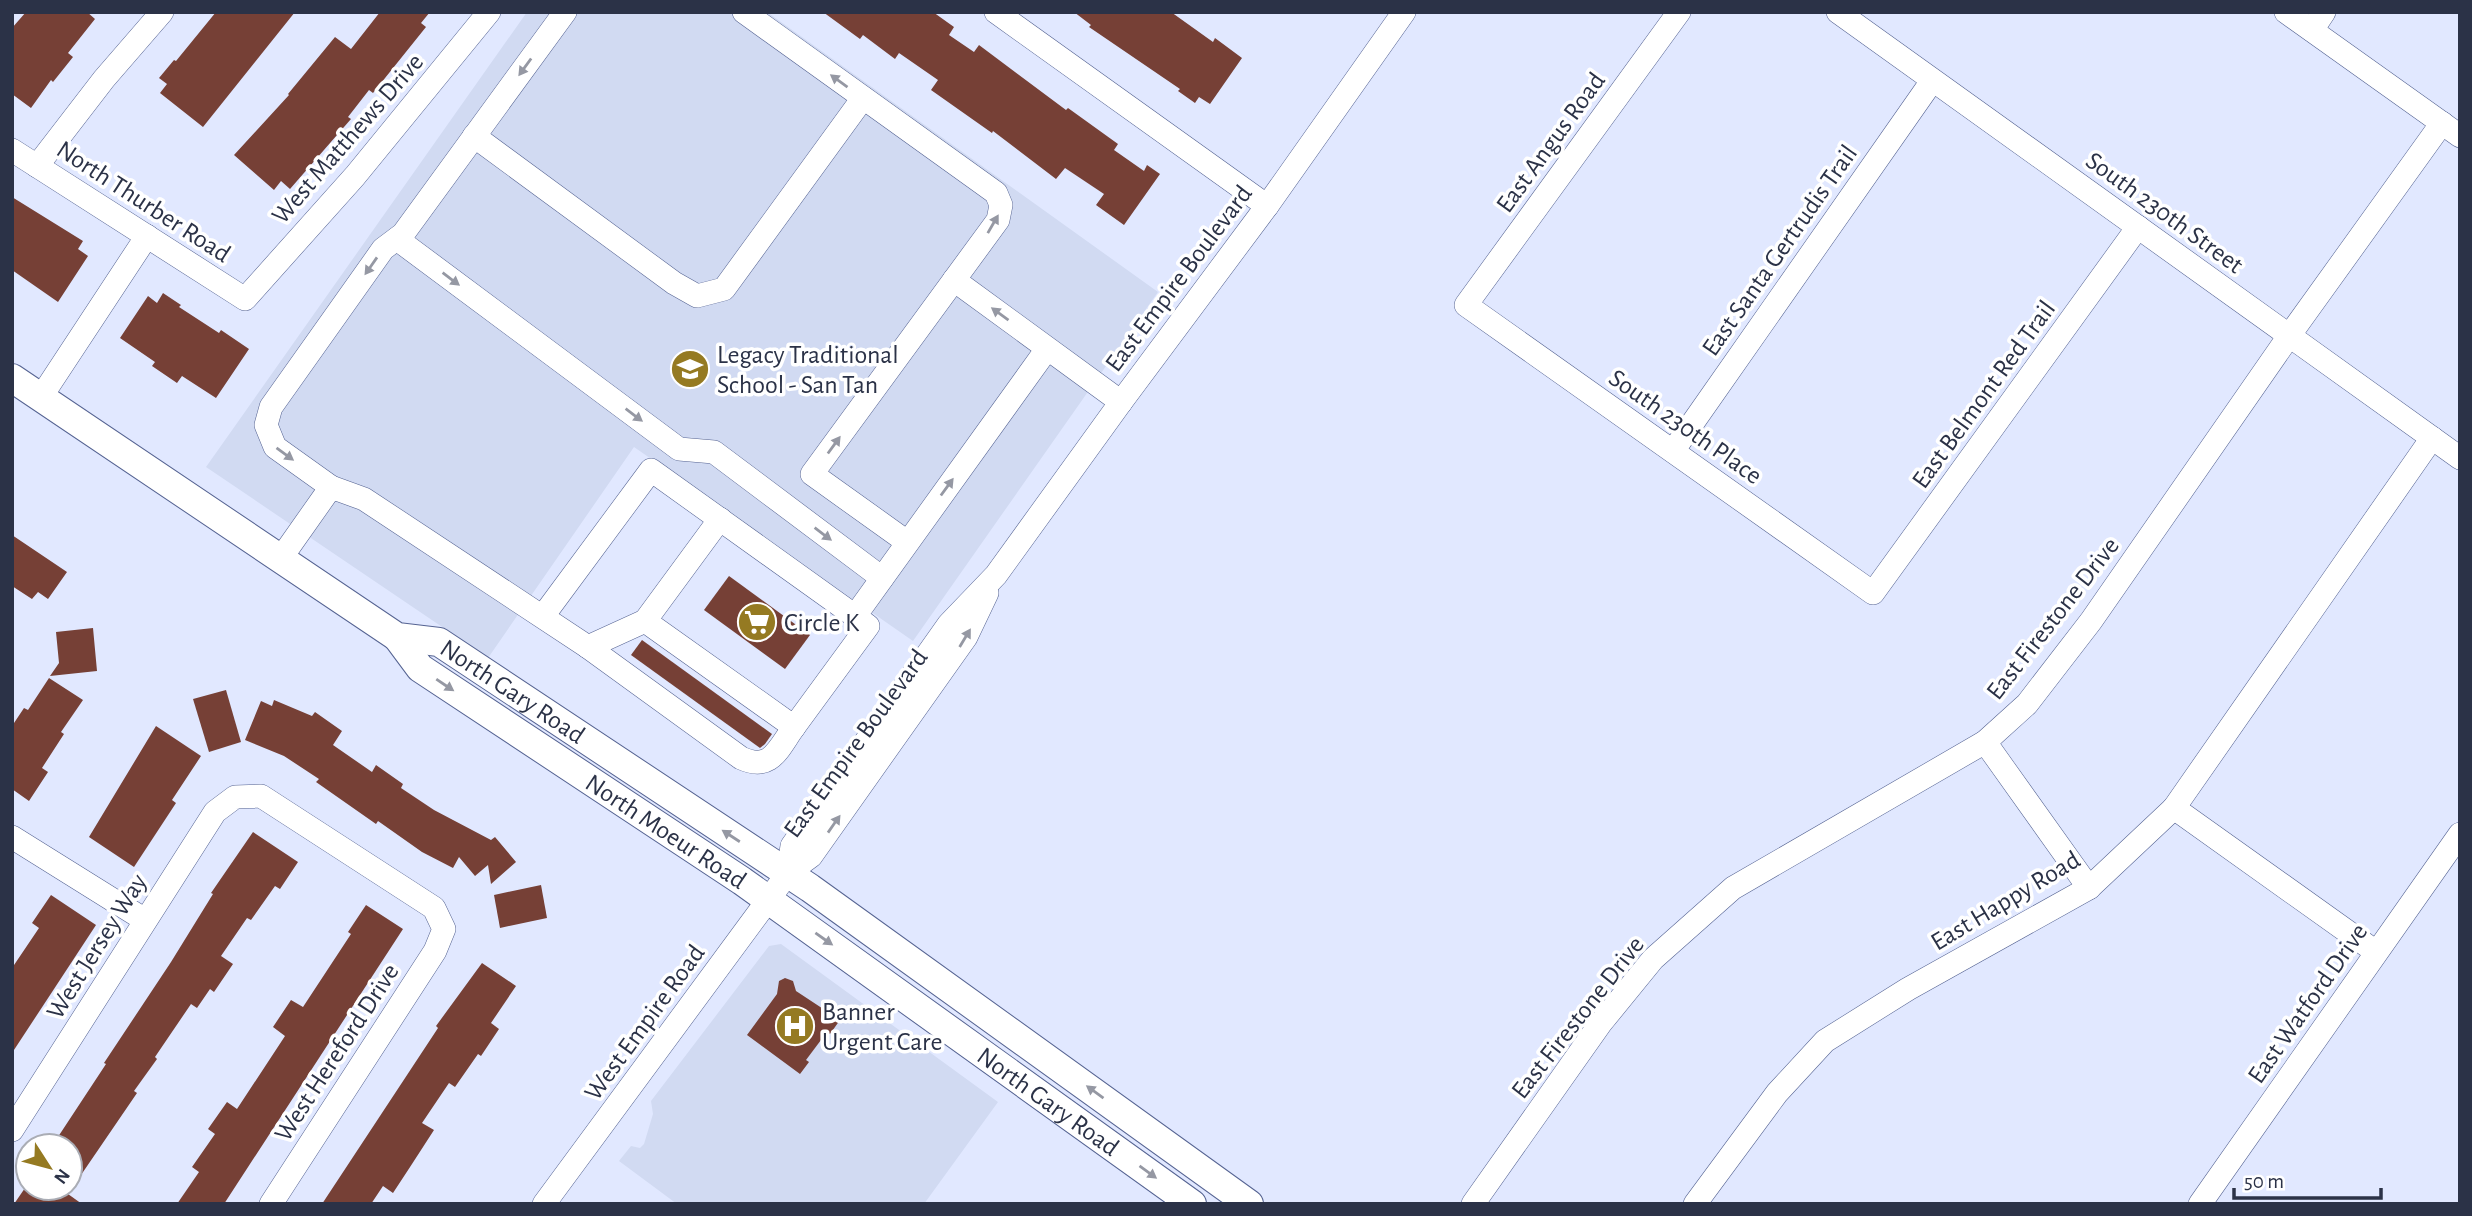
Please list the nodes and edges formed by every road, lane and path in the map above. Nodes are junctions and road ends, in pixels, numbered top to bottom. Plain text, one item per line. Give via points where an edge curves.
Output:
1 (162, 12) edge
2 (489, 12) edge
3 (565, 12) edge
4 (744, 12) edge
5 (996, 12) edge
6 (1405, 12) edge
7 (1679, 12) edge
8 (1838, 12) edge
9 (2286, 12) edge
10 (2318, 21) edge
11 (1932, 81) junction
12 (863, 98) junction
13 (2451, 130) edge
14 (474, 136) junction
15 (12, 150) edge
16 (37, 166) junction
17 (1267, 206) junction
18 (2137, 227) junction
19 (147, 236) junction
20 (397, 239) junction
21 (954, 280) junction
22 (245, 299) joint
23 (1466, 305) joint
24 (2289, 336) junction
25 (1047, 348) junction
26 (12, 378) edge
27 (41, 397) junction
28 (1121, 402) junction
29 (2432, 438) junction
30 (1672, 451) junction
31 (2460, 457) edge
32 (331, 487) junction
33 (720, 519) junction
34 (907, 542) junction
35 (281, 558) junction
36 (882, 578) junction
37 (1873, 593) joint
38 (855, 615) junction
39 (542, 616) junction
40 (645, 621) junction
41 (397, 637) junction
42 (588, 647) junction
43 (794, 727) junction
44 (1985, 742) junction
45 (2174, 808) junction
46 (2460, 834) edge
47 (12, 837) edge
48 (788, 873) junction
49 (2089, 888) junction
50 (769, 899) junction
51 (145, 920) junction
52 (444, 929) joint
53 (2376, 952) junction
54 (12, 1130) edge
55 (271, 1204) edge
56 (544, 1204) edge
57 (1192, 1204) edge
58 (1249, 1204) edge
59 (1473, 1204) edge
60 (1695, 1204) edge
61 (2200, 1204) edge

1 - 16 street
2 - 22 street, West Matthews Drive via 355,176
3 -> 14 street
12 -> 4 street
5 - 17 street
6 - 17 street, East Empire Boulevard
7 - 23 street, East Angus Road
8 - 11 street, South 230th Street
9 - 10 street
10 - 13 street
11 - 18 street, South 230th Street
11 - 30 street, East Santa Gertrudis Trail
12 - 14 street via 724,289 697,296
21 -> 12 street via 998,220 1001,205 996,193
13 - 24 street, East Firestone Drive
14 - 20 street
15 - 16 street, North Thurber Road
16 - 19 street, North Thurber Road
17 - 28 street, East Empire Boulevard
18 - 24 street, South 230th Street
18 - 37 street, East Belmont Red Trail
19 - 22 street, North Thurber Road
19 - 27 street
20 -> 32 street via 383,249 279,395 266,425 275,447
20 -> 36 street via 679,449 714,452
25 -> 21 street
34 -> 21 street via 812,474
23 - 30 street, South 230th Place
24 - 29 street, South 230th Street
24 - 44 street, East Firestone Drive via 2091,621 2027,704
25 - 28 street
34 -> 25 street
26 - 27 main road, North Gary Road
27 - 35 main road, North Gary Road
28 - 48 street, East Empire Boulevard via 996,575 966,637 811,856
29 - 31 street, South 230th Street
29 - 45 street, East Happy Road
30 - 37 street, South 230th Place
32 - 35 street
32 - 39 street via 364,499
33 - 38 street
33 - 39 street via 651,470
33 - 40 street
34 - 36 street
35 - 41 main road, North Gary Road
36 - 38 street
38 - 43 street via 868,626
39 - 42 street
40 - 42 street
40 - 43 street
48 -> 41 main road, North Gary Road via 439,642
41 -> 50 main road, North Moeur Road via 419,668
42 - 43 street via 754,764 773,757
44 - 49 street
44 - 59 street, East Firestone Drive via 1733,888 1653,959 1600,1024
45 - 49 street, East Happy Road
45 - 53 street
46 - 53 street, East Watford Drive
47 - 51 street
48 - 50 street, West Empire Road
58 -> 48 main road, North Gary Road
49 - 60 street, East Happy Road via 1825,1041 1777,1093
50 - 56 street, West Empire Road
50 -> 57 main road, North Gary Road
51 - 52 street, West Jersey Way via 215,812 235,797 261,796 434,908
51 - 54 street, West Jersey Way
52 - 55 street, West Hereford Drive via 435,951
53 - 61 street, East Watford Drive

